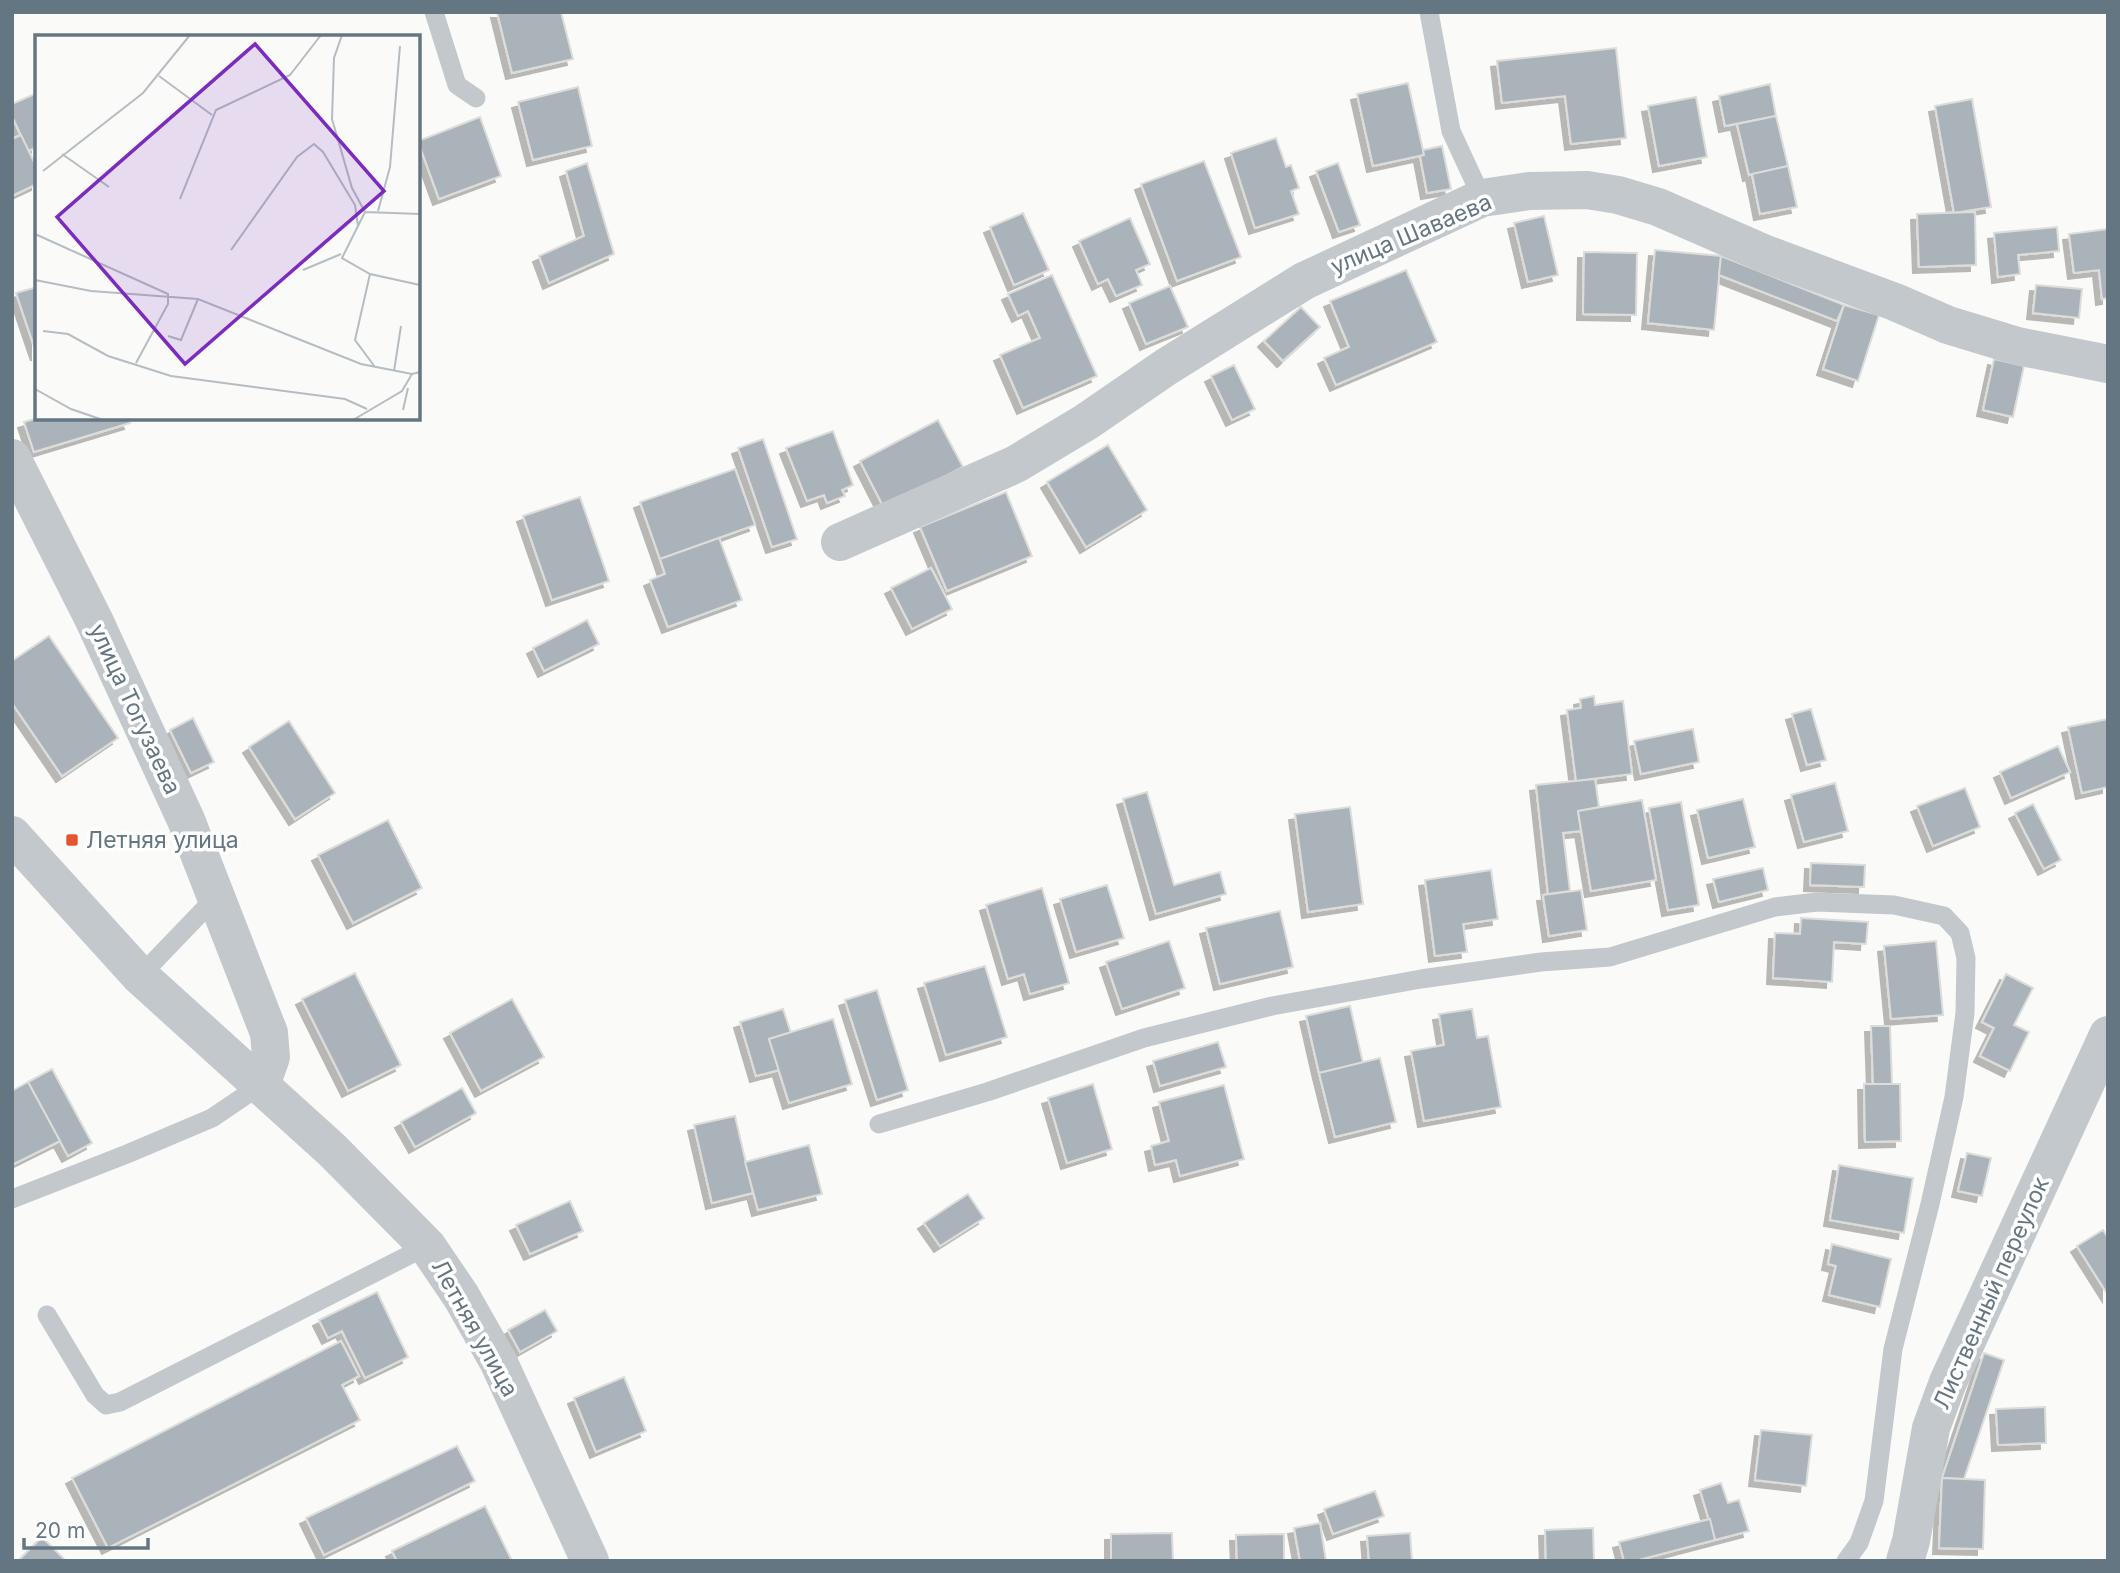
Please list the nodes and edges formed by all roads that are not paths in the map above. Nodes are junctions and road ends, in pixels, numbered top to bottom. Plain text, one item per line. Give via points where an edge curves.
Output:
1 (435, 12) edge
2 (1429, 12) edge
3 (475, 98) dead end
4 (1482, 198) junction
5 (2108, 364) edge
6 (12, 458) edge
7 (840, 542) dead end
8 (12, 835) edge
9 (215, 898) junction
10 (141, 976) junction
11 (2108, 1035) edge
12 (261, 1085) junction
13 (879, 1124) dead end
14 (12, 1199) edge
15 (427, 1246) junction
16 (47, 1315) dead end
17 (590, 1561) edge
18 (1846, 1561) edge
19 (1905, 1561) edge

1 - 3 lane via 457,85
2 - 4 lane via 1451,131
4 - 5 street, улица Шаваева via 1529,191 1587,190 1618,195 1948,325 2017,346
4 - 7 street, улица Шаваева via 1304,281 1016,464
6 - 9 street, улица Тогузаева via 123,682 186,820
8 - 10 street, Летняя улица
9 - 10 lane
9 - 12 street, улица Тогузаева via 269,1033 271,1057
10 - 12 street, Летняя улица
11 - 19 street, Лиственный переулок via 1948,1382 1931,1429
12 - 14 lane via 212,1118
12 - 15 street, Летняя улица
13 - 18 lane via 986,1093 1144,1038 1272,1006 1541,961 1610,957 1775,907 1816,902 1894,905 1944,916 1960,933 1966,958 1965,1013 1954,1097 1893,1349 1874,1502 1859,1543
15 - 16 lane via 120,1402 106,1405
15 - 17 street, Летняя улица via 499,1363

